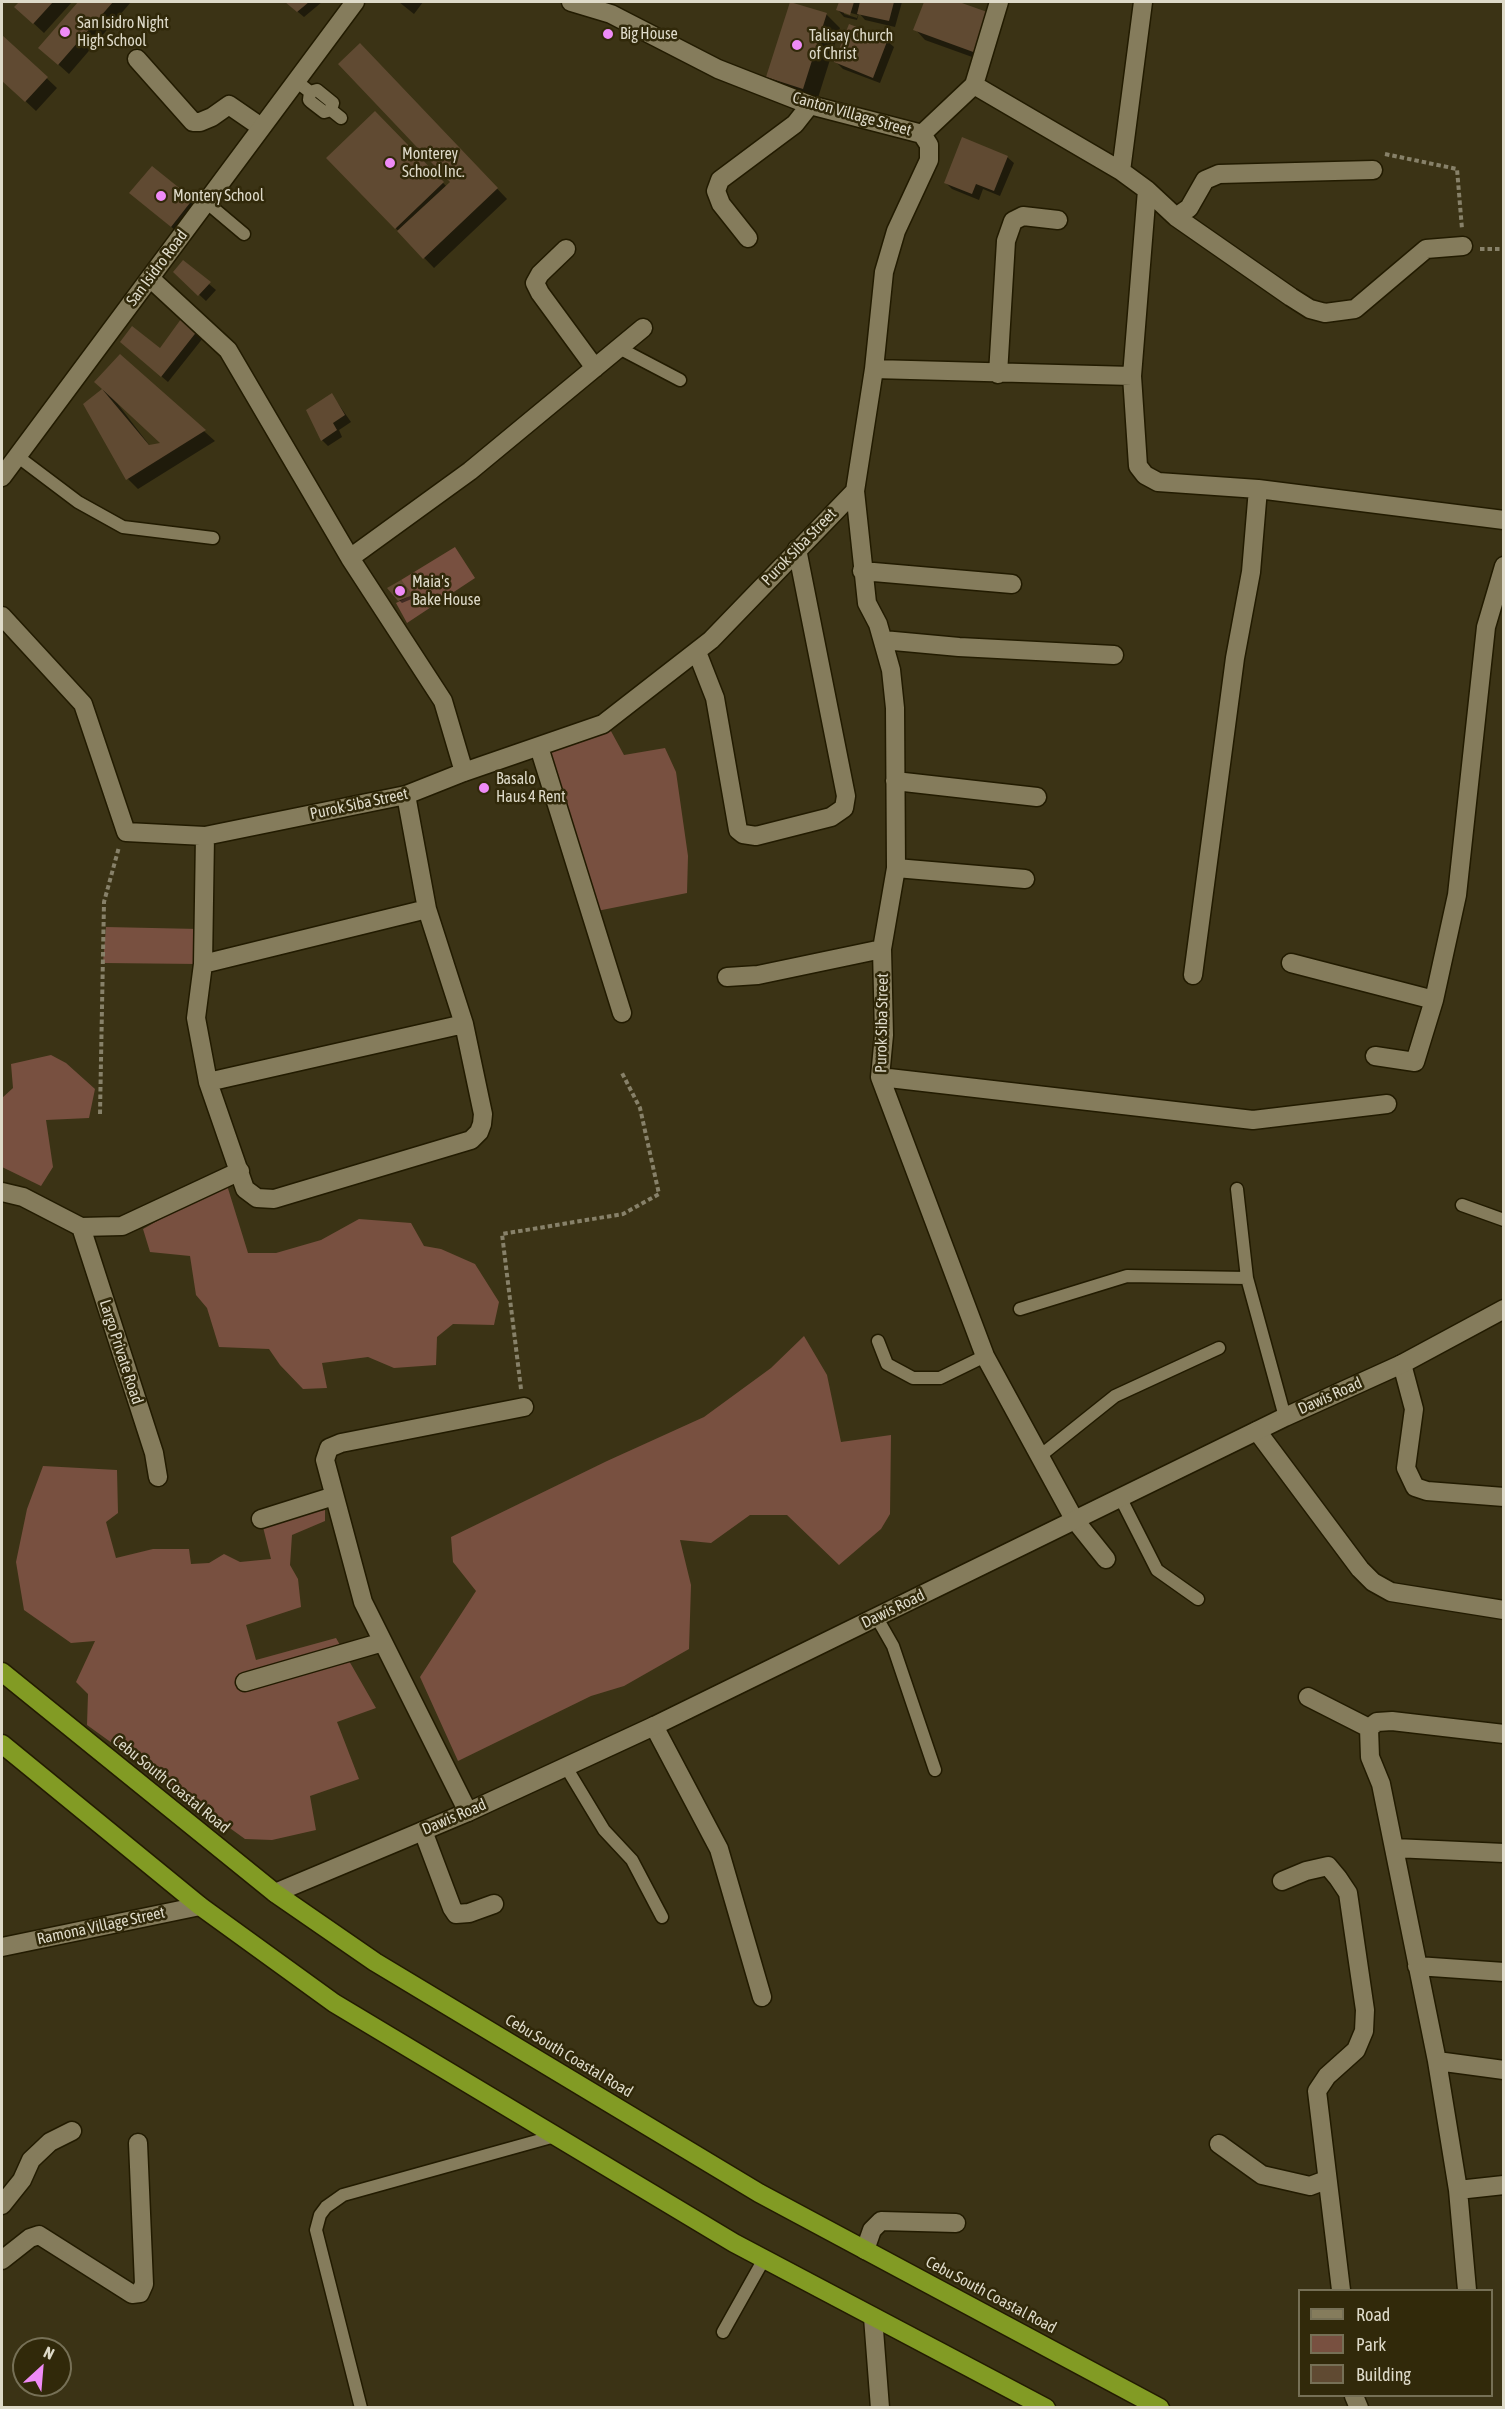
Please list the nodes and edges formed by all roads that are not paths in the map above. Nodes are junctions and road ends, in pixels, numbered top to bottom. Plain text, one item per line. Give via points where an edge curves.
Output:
1 (355, 2) edge
2 (571, 2) edge
3 (999, 2) edge
4 (1143, 2) edge
5 (137, 59) dead end
6 (296, 81) junction
7 (974, 85) junction
8 (810, 105) junction
9 (336, 114) dead end
10 (261, 127) junction
11 (922, 134) junction
12 (1373, 170) road end
13 (1121, 171) junction
14 (1148, 190) junction
15 (206, 202) junction
16 (1176, 217) junction
17 (1058, 220) dead end
18 (244, 234) dead end
19 (748, 238) dead end
20 (1463, 246) road end
21 (566, 249) dead end
22 (150, 278) junction
23 (643, 328) dead end
24 (619, 348) junction
25 (595, 368) junction
26 (874, 369) junction
27 (998, 374) junction
28 (1132, 376) junction
29 (680, 380) dead end
30 (17, 456) junction
31 (2, 477) edge
32 (1258, 489) junction
33 (855, 491) junction
34 (1503, 520) edge
35 (213, 538) dead end
36 (797, 549) junction
37 (350, 558) junction
38 (1503, 566) edge
39 (862, 571) junction
40 (1012, 584) dead end
41 (2, 616) edge
42 (883, 640) junction
43 (697, 652) junction
44 (1114, 655) dead end
45 (538, 747) junction
46 (464, 771) junction
47 (895, 781) junction
48 (406, 795) junction
49 (1037, 797) dead end
50 (205, 836) junction
51 (896, 868) junction
52 (1025, 879) dead end
53 (427, 909) junction
54 (882, 949) junction
55 (1291, 963) dead end
56 (203, 964) junction
57 (1193, 975) dead end
58 (727, 977) dead end
59 (1434, 1000) junction
60 (622, 1013) dead end
61 (464, 1024) junction
62 (1375, 1056) dead end
63 (880, 1077) junction
64 (208, 1082) junction
65 (1387, 1104) dead end
66 (240, 1171) junction
67 (1237, 1189) dead end
68 (2, 1192) edge
69 (1462, 1205) dead end
70 (1503, 1220) edge
71 (81, 1227) junction
72 (1247, 1278) junction
73 (1020, 1309) dead end
74 (1503, 1309) edge
75 (878, 1341) dead end
76 (1219, 1348) dead end
77 (986, 1356) junction
78 (1402, 1364) junction
79 (524, 1407) road end
80 (1285, 1417) junction
81 (1257, 1431) junction
82 (1040, 1456) junction
83 (158, 1477) dead end
84 (334, 1496) junction
85 (1120, 1497) junction
86 (1503, 1497) edge
87 (261, 1519) dead end
88 (1074, 1519) junction
89 (1106, 1559) dead end
90 (1198, 1599) dead end
91 (1503, 1610) edge
92 (877, 1618) junction
93 (383, 1642) junction
94 (2, 1672) edge
95 (244, 1682) dead end
96 (1308, 1697) dead end
97 (654, 1726) junction
98 (1369, 1728) junction
99 (1503, 1734) edge
100 (2, 1744) edge
101 (566, 1767) junction
102 (934, 1770) dead end
103 (468, 1812) junction
104 (423, 1831) junction
105 (1394, 1848) junction
106 (1503, 1853) edge
107 (1282, 1881) dead end
108 (275, 1893) junction
109 (494, 1904) dead end
110 (200, 1906) junction
111 (662, 1917) dead end
112 (2, 1947) edge
113 (1417, 1966) junction
114 (1503, 1972) edge
115 (762, 1997) dead end
116 (1437, 2061) junction
117 (1503, 2070) edge
118 (72, 2131) dead end
119 (555, 2136) junction
120 (138, 2144) dead end
121 (1219, 2144) dead end
122 (1326, 2180) junction
123 (1503, 2185) edge
124 (1458, 2190) junction
125 (2, 2205) edge
126 (956, 2223) dead end
127 (865, 2250) junction
128 (764, 2259) junction
129 (2, 2260) edge
130 (1341, 2289) edge
131 (1467, 2289) edge
132 (873, 2317) junction
133 (723, 2332) dead end
134 (361, 2408) edge
135 (880, 2408) edge
136 (1046, 2408) edge
137 (1160, 2408) edge

1 - 6 street, San Isidro Road
2 - 8 street, Canton Village Street via 611,14 718,69
3 - 7 street, Canton Village Street
4 - 13 street
5 - 10 street via 193,122 212,117 229,105
6 - 9 lane via 310,92 311,102 324,112
6 - 10 street, San Isidro Road
7 - 11 street, Canton Village Street
7 - 13 street
8 - 11 street, Canton Village Street
8 - 19 street via 795,124 720,180 716,191 721,204
10 - 15 street, San Isidro Road
11 - 26 street, Purok Siba Street via 929,145 929,160 896,231 884,272
12 - 16 street via 1219,174 1205,180 1188,208
13 - 14 street
14 - 16 street
14 - 28 street
15 - 18 lane
15 - 22 street, San Isidro Road
16 - 20 street via 1291,297 1325,313 1355,309 1426,249
17 - 27 street via 1023,216 1012,221 1004,259
21 - 25 street via 535,284
22 - 30 street, San Isidro Road
22 - 37 street via 228,350
23 - 24 street
24 - 25 street
24 - 29 lane
25 - 37 street via 470,471
26 - 27 street
26 - 33 street, Purok Siba Street
27 - 28 street
28 - 32 street via 1138,466 1145,475 1158,482
30 - 31 street, San Isidro Road
30 - 35 lane via 78,502 123,527
32 - 34 street
32 - 57 street via 1251,573 1235,658
33 - 36 street, Purok Siba Street
33 - 39 street, Purok Siba Street
36 - 43 street, Purok Siba Street
36 - 43 street via 846,796 844,808 831,817 756,836 738,830 715,698
37 - 46 street via 444,701
38 - 59 street via 1486,627 1456,895
39 - 40 street
39 - 42 street, Purok Siba Street via 867,603
41 - 50 street, Purok Siba Street via 83,704 123,829
42 - 44 street
42 - 47 street, Purok Siba Street via 895,708
43 - 45 street, Purok Siba Street via 603,724
45 - 46 street, Purok Siba Street
45 - 60 street
46 - 48 street, Purok Siba Street
47 - 49 street
47 - 51 street, Purok Siba Street
48 - 50 street, Purok Siba Street
48 - 53 street
50 - 56 street
51 - 52 street
51 - 54 street, Purok Siba Street
53 - 56 street
53 - 61 street
54 - 58 street via 758,975
54 - 63 street, Purok Siba Street via 884,1035
55 - 59 street
56 - 64 street via 196,1018
59 - 62 street via 1415,1062
61 - 64 street
61 - 66 street via 483,1113 479,1132 471,1140 274,1199 250,1194 244,1189
63 - 65 street via 1253,1120
63 - 77 street, Purok Siba Street
64 - 66 street
66 - 71 street via 122,1226
67 - 72 lane
68 - 71 street via 23,1197
69 - 70 lane
71 - 83 street, Largo Private Road
72 - 73 lane via 1127,1276
72 - 80 lane
74 - 78 street, Dawis Road
75 - 77 lane via 887,1364 913,1378 940,1378
76 - 82 lane via 1115,1395
77 - 82 street, Purok Siba Street
78 - 80 street, Dawis Road
78 - 86 street via 1414,1409 1406,1468 1415,1486 1427,1491
79 - 84 street via 329,1448 325,1460
80 - 81 street, Dawis Road
81 - 85 street, Dawis Road
81 - 91 street via 1373,1582 1391,1592
82 - 88 street, Purok Siba Street
84 - 87 street
84 - 93 street via 363,1602
85 - 88 street, Dawis Road
85 - 90 lane via 1157,1570
88 - 89 street, Purok Siba Street
88 - 92 street, Dawis Road
92 - 97 street, Dawis Road
92 - 102 lane via 893,1646
93 - 95 street
93 - 103 street
94 - 108 highway, Cebu South Coastal Road
96 - 98 street
97 - 101 street, Dawis Road
97 - 115 street via 719,1849
98 - 99 street via 1377,1722 1392,1721
98 - 105 street via 1370,1756 1381,1784
100 - 110 highway
101 - 103 street, Dawis Road
101 - 111 lane via 604,1830 632,1860
103 - 104 street, Dawis Road
104 - 108 street, Dawis Road
104 - 109 street via 456,1914
105 - 106 street
105 - 113 street
107 - 122 street via 1306,1870 1328,1866 1338,1878 1348,1893 1362,1986 1364,2031 1356,2050 1327,2076 1317,2091
108 - 127 highway, Cebu South Coastal Road via 385,1968 759,2193
110 - 112 street, Ramona Village Street
110 - 119 highway via 334,2004
113 - 114 street
113 - 116 street
116 - 117 street
116 - 124 street
118 - 125 street via 50,2142 31,2160 22,2180
119 - 128 highway
119 - 134 lane via 343,2195 320,2215 316,2230
120 - 129 street via 144,2284 140,2293 132,2294 39,2235
121 - 122 street via 1262,2175 1310,2186
122 - 130 street
123 - 124 street
124 - 131 street
126 - 127 street via 881,2221 872,2230
127 - 137 highway, Cebu South Coastal Road
128 - 132 highway
128 - 133 lane
132 - 135 street
132 - 136 highway

